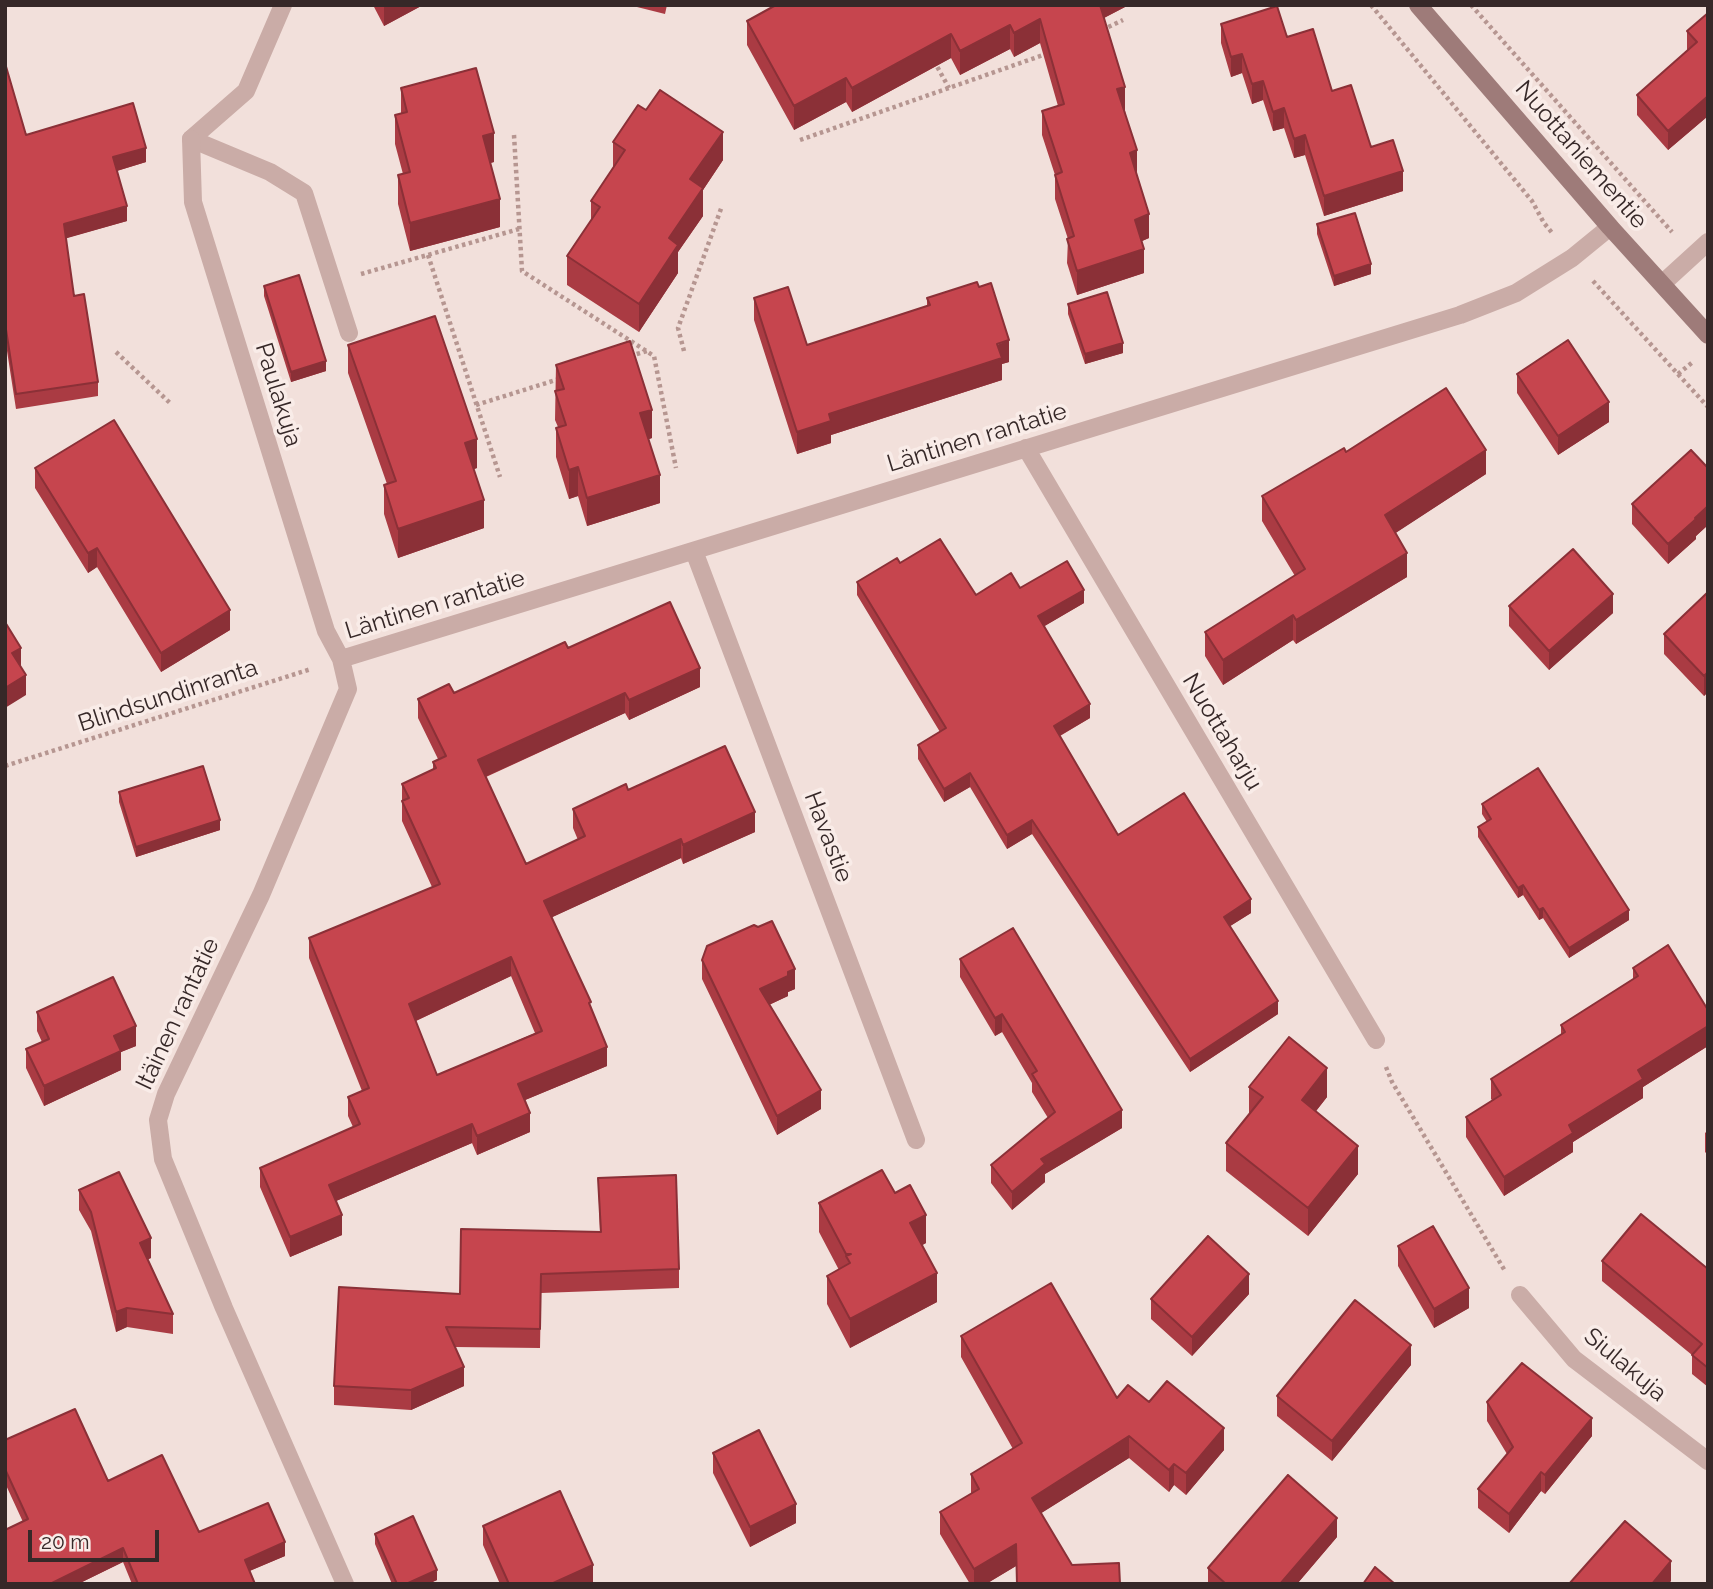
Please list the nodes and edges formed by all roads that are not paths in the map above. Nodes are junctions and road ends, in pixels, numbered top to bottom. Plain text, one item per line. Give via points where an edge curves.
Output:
1 (283, 5) edge
2 (1418, 5) edge
3 (191, 139) junction
4 (1610, 227) junction
5 (1708, 242) edge
6 (1663, 283) junction
7 (349, 333) dead end
8 (1708, 335) edge
9 (1027, 448) junction
10 (694, 551) junction
11 (341, 659) junction
12 (1376, 1041) road end
13 (916, 1140) dead end
14 (1520, 1295) road end
15 (1708, 1461) edge
16 (345, 1584) edge

1 - 3 street via 246,91
2 - 4 main road, Nuottaniementie
3 - 7 street via 270,172 304,193
3 - 11 street, Paulakuja via 192,202 326,631
4 - 6 main road, Nuottaniementie
4 - 9 street, Läntinen rantatie via 1572,258 1516,293 1460,315
5 - 6 street
6 - 8 main road, Nuottaniementie
9 - 10 street, Läntinen rantatie
9 - 12 street, Nuottaharju
10 - 11 street, Läntinen rantatie
10 - 13 street, Havastie
11 - 16 street, Itäinen rantatie via 348,689 158,1120 163,1158
14 - 15 street, Siulakuja via 1574,1359

